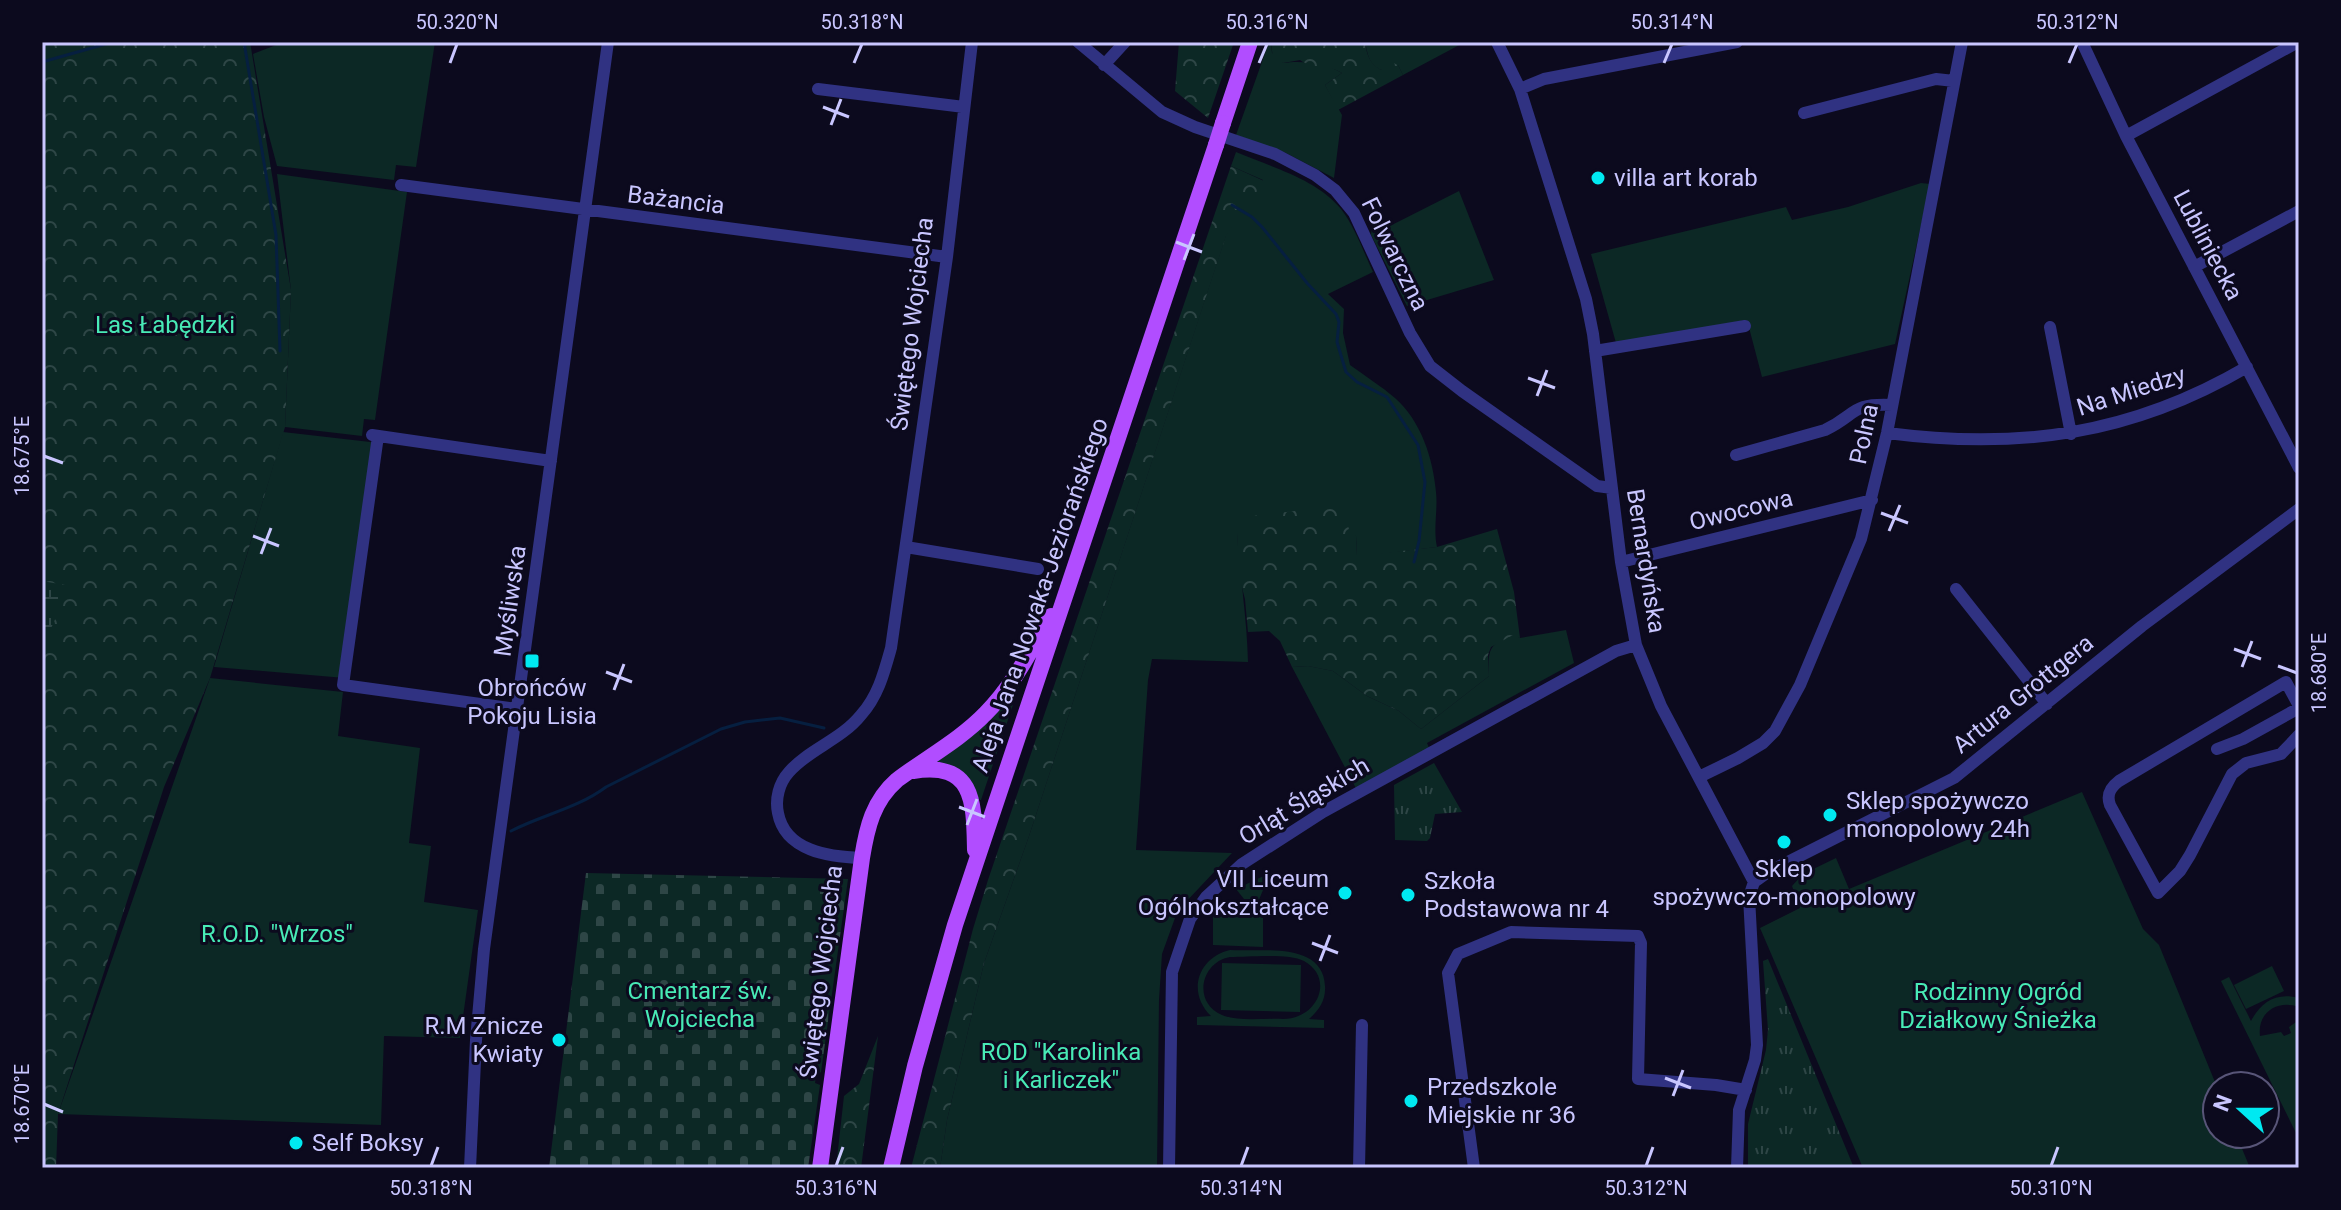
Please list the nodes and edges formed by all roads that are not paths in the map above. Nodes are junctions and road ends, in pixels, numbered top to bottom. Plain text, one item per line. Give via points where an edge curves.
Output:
1 (608, 42) edge
2 (972, 42) edge
3 (1078, 42) edge
4 (1125, 42) edge
5 (1250, 42) edge
6 (1497, 42) edge
7 (1737, 42) edge
8 (1962, 42) edge
9 (2082, 42) edge
10 (2298, 42) edge
11 (1104, 65) junction
12 (1954, 81) junction
13 (818, 89) dead end
14 (1520, 89) junction
15 (964, 107) junction
16 (1804, 113) dead end
17 (2126, 136) junction
18 (401, 185) dead end
19 (585, 211) junction
20 (2299, 211) edge
21 (947, 257) junction
22 (2194, 267) junction
23 (1745, 326) dead end
24 (2050, 327) dead end
25 (1595, 351) junction
26 (2247, 367) junction
27 (1892, 405) junction
28 (1887, 433) junction
29 (2071, 434) junction
30 (1736, 455) dead end
31 (551, 461) junction
32 (2299, 468) edge
33 (1612, 488) junction
34 (1872, 500) junction
35 (2299, 509) edge
36 (906, 547) junction
37 (1621, 562) junction
38 (1038, 569) dead end
39 (1956, 589) dead end
40 (1066, 591) junction
41 (1636, 645) junction
42 (2047, 704) junction
43 (2299, 707) edge
44 (517, 709) junction
45 (2299, 735) edge
46 (2217, 749) dead end
47 (908, 772) junction
48 (1699, 777) junction
49 (862, 858) junction
50 (975, 864) junction
51 (1754, 882) junction
52 (1362, 1025) dead end
53 (1746, 1090) junction
54 (470, 1168) edge
55 (820, 1168) edge
56 (891, 1168) edge
57 (1169, 1168) edge
58 (1359, 1168) edge
59 (1474, 1168) edge
60 (1737, 1168) edge

1 - 19 street, Myśliwska
2 - 15 street, Świętego Wojciecha
3 - 11 street, Folwarczna
4 - 11 street
5 - 40 main road, Aleja Jana Nowaka-Jeziorańskiego, bridge
6 - 14 street, Bernardyńska
7 - 14 street via 1544,79
8 - 12 street, Polna
9 - 17 street, Lubliniecka
10 - 17 street
11 - 33 street, Folwarczna via 1162,112 1275,154 1335,190 1354,213 1430,366 1597,486
12 - 16 street via 1936,79
12 - 27 street, Polna
13 - 15 street
14 - 25 street, Bernardyńska via 1586,299
15 - 21 street, Świętego Wojciecha
17 - 22 street, Lubliniecka
18 - 19 street, Bażancia
19 - 21 street, Bażancia
19 - 31 street, Myśliwska
20 - 22 street
21 - 36 street, Świętego Wojciecha
22 - 26 street, Lubliniecka
23 - 25 street
24 - 29 street, Na Miedzy
25 - 33 street, Bernardyńska
26 - 29 street, Na Miedzy via 2168,406
26 - 32 street, Lubliniecka
27 - 28 street, Polna
27 - 30 street via 1868,403 1825,430
28 - 29 street, Na Miedzy via 1961,441
28 - 34 street, Polna
31 - 44 street, Myśliwska
31 - 44 street via 374,436 343,685
33 - 37 street, Bernardyńska
34 - 37 street, Owocowa
34 - 48 street, Polna via 1838,599 1784,717 1763,743
35 - 42 street, Artura Grottgera
36 - 38 street
36 - 49 street, Świętego Wojciecha via 891,648 872,702 843,735 797,764 778,790 779,820 795,843
37 - 41 street, Bernardyńska
39 - 42 street
40 - 47 main road via 1004,693 970,729
40 - 50 main road, Aleja Jana Nowaka-Jeziorańskiego
41 - 48 street, Bernardyńska
41 - 57 street, Orląt Śląskich via 1616,651 1323,812 1242,864 1206,897 1190,919 1172,972
42 - 51 street, Artura Grottgera via 1954,778
43 - 45 street via 2286,682 2111,789 2110,805 2158,893 2190,855 2232,774 2246,763 2281,754
43 - 46 street
44 - 54 street, Myśliwska via 480,987
47 - 49 main road via 888,788 873,811
47 - 50 main road via 947,771 970,792
48 - 51 street, Bernardyńska
49 - 55 main road, Świętego Wojciecha
50 - 56 main road, Aleja Jana Nowaka-Jeziorańskiego via 935,992
51 - 53 street via 1749,897 1757,1045
52 - 58 street
53 - 59 street via 1638,1079 1638,936 1511,932 1458,954 1448,973
53 - 60 street via 1736,1133

